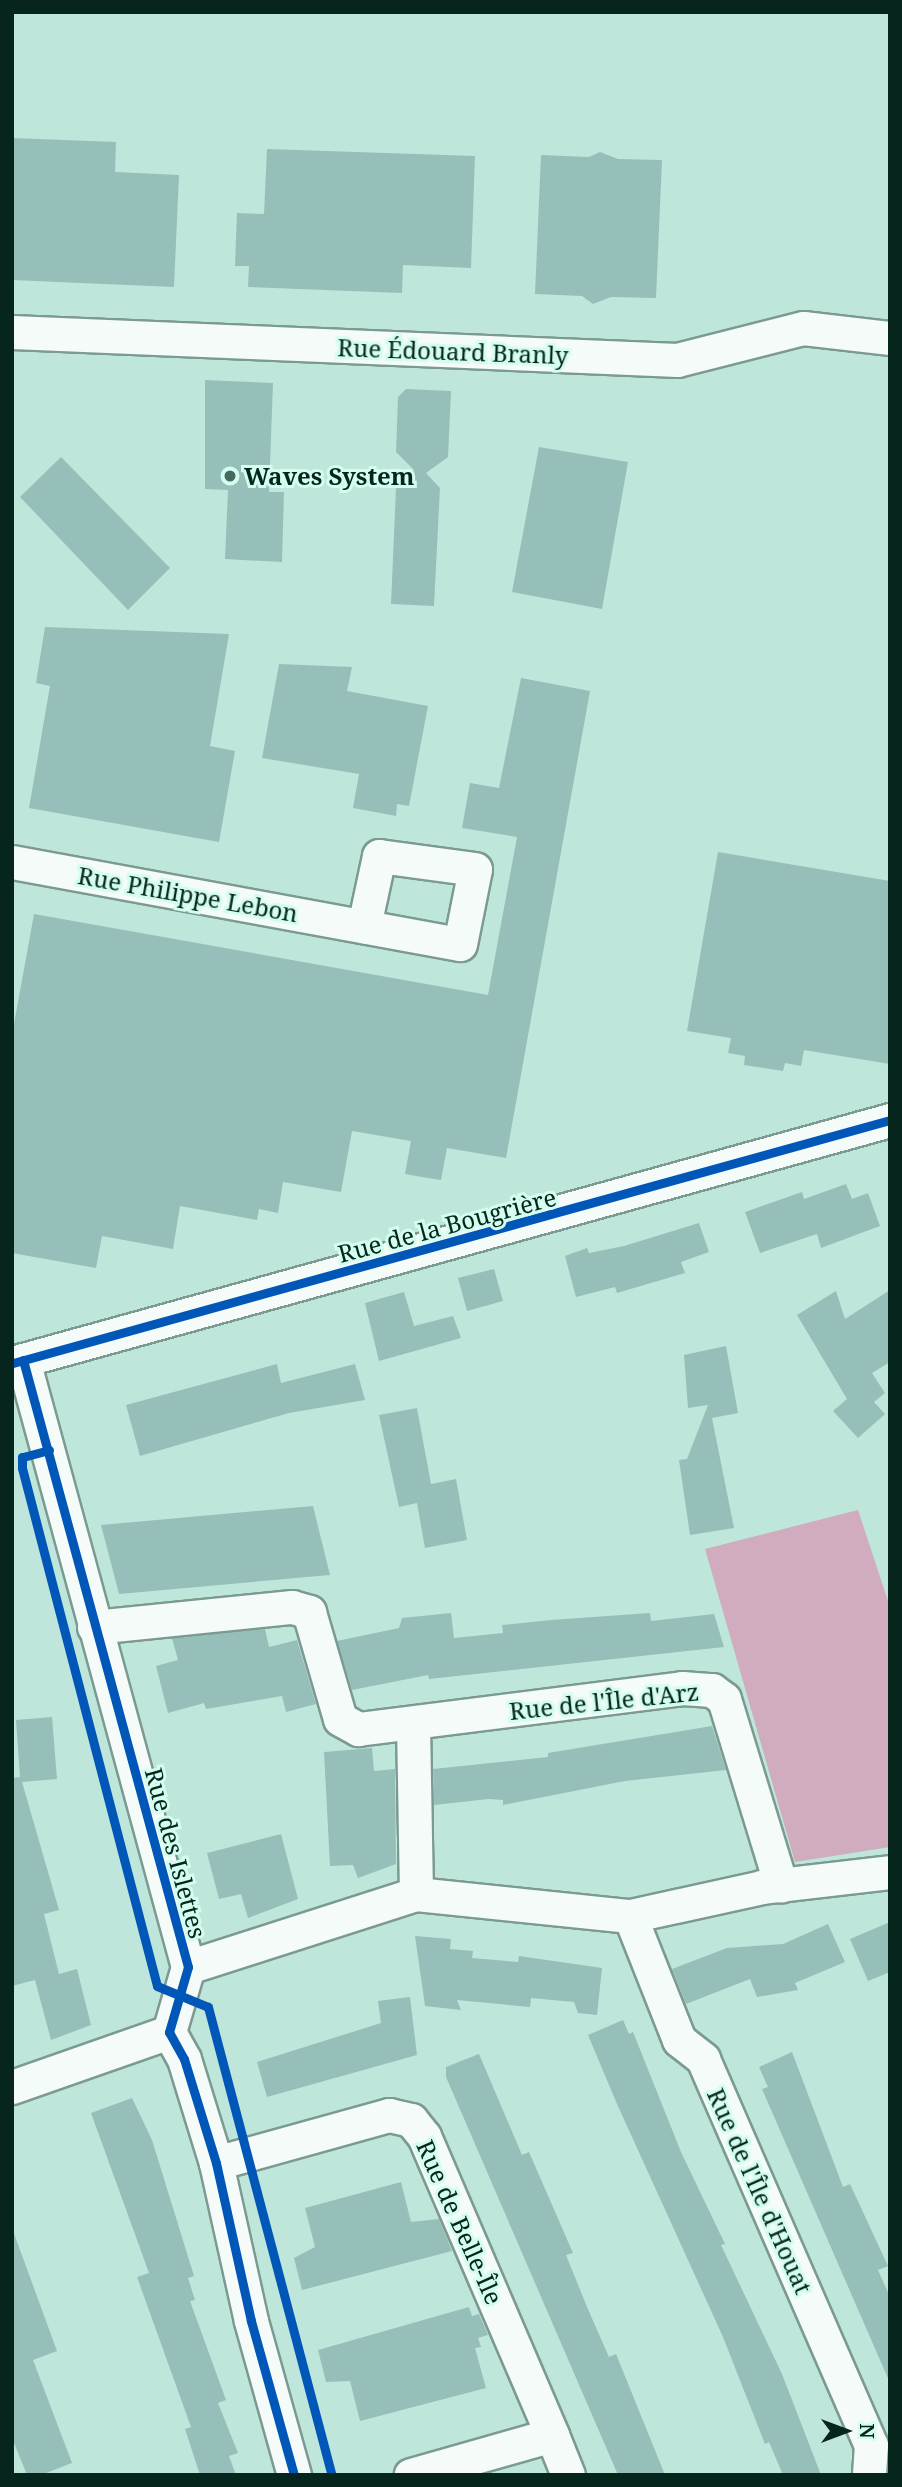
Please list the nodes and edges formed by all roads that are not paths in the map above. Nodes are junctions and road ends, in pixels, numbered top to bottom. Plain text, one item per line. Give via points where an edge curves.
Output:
1 (12, 332) edge
2 (890, 338) edge
3 (12, 862) edge
4 (364, 926) dead end
5 (890, 1120) edge
6 (18, 1361) edge
7 (93, 1627) junction
8 (413, 1723) junction
9 (890, 1872) edge
10 (781, 1885) junction
11 (416, 1894) junction
12 (629, 1916) junction
13 (188, 1967) junction
14 (169, 2032) junction
15 (12, 2087) edge
16 (216, 2163) junction
17 (552, 2435) junction
18 (293, 2475) edge
19 (411, 2475) edge
20 (568, 2475) edge
21 (869, 2475) edge

1 - 2 street, Rue Édouard Branly via 677,360 803,327
3 - 4 street, Rue Philippe Lebon
5 - 6 street, Rue de la Bougrière
6 - 7 street, Rue des Islettes
7 - 8 street, Rue de l'Île d'Arz via 292,1607 309,1612 340,1719 358,1729
7 - 13 street, Rue des Islettes
8 - 10 street, Rue de l'Île d'Arz via 682,1688 712,1690 724,1699
8 - 11 street
9 - 10 street
10 - 12 street
11 - 12 street
11 - 13 street
12 - 21 street, Rue de l'Île d'Houat via 679,2040 703,2059 871,2445
13 - 14 street, Rue des Islettes
14 - 15 street
14 - 16 street via 184,2059
16 - 17 street, Rue de Belle-Île via 390,2115 411,2120 424,2136
16 - 18 street via 251,2321
17 - 19 street
17 - 20 street, Rue de Belle-Île

